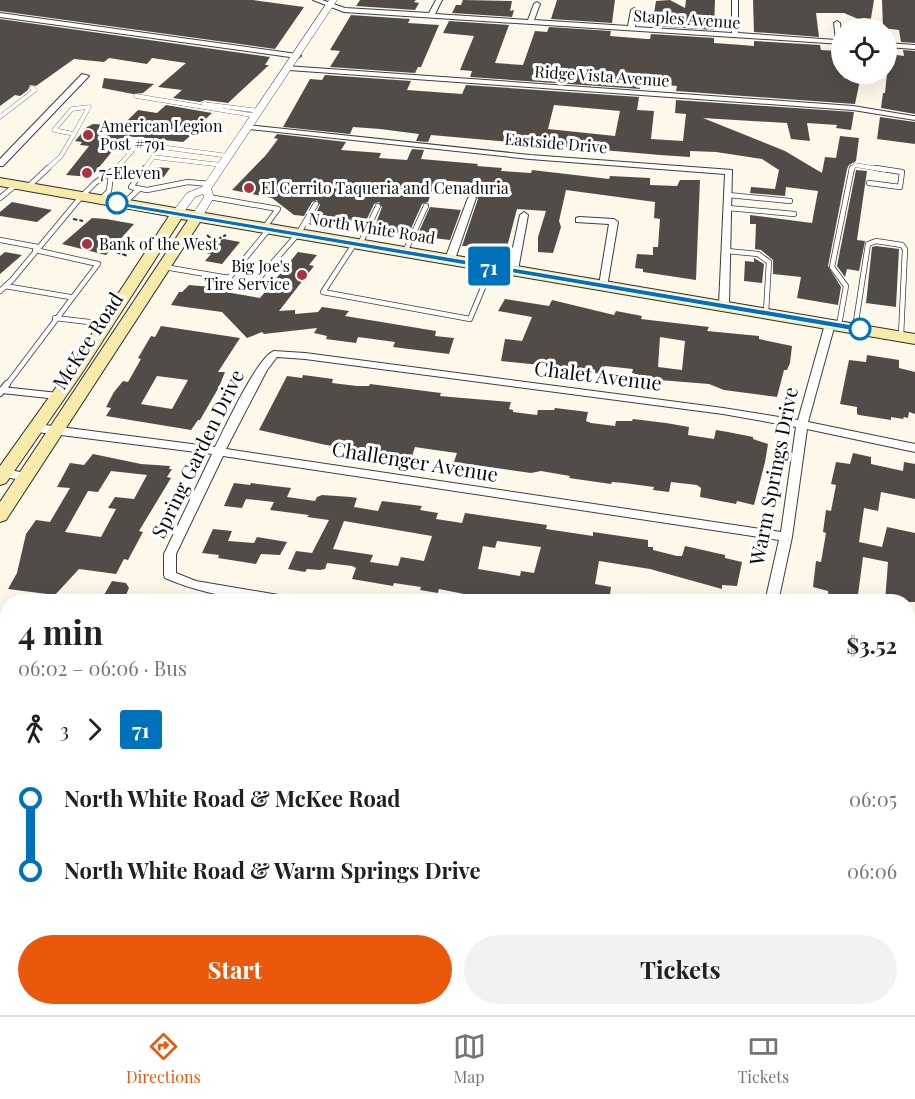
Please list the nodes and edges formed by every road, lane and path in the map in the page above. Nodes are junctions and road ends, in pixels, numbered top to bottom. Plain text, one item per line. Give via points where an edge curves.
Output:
1 (316, 0) edge
2 (439, 0) edge
3 (735, 0) edge
4 (332, 2) edge
5 (537, 4) dead end
6 (634, 10) dead end
7 (0, 15) edge
8 (431, 16) junction
9 (530, 22) junction
10 (632, 29) junction
11 (735, 36) junction
12 (831, 41) edge
13 (897, 46) edge
14 (915, 47) edge
15 (297, 56) junction
16 (289, 68) junction
17 (85, 76) dead end
18 (32, 88) dead end
19 (136, 96) dead end
20 (195, 102) dead end
21 (258, 114) junction
22 (0, 117) edge
23 (913, 118) dead end
24 (250, 127) junction
25 (74, 134) junction
26 (229, 156) junction
27 (0, 164) edge
28 (222, 165) junction
29 (111, 174) junction
30 (0, 182) edge
31 (869, 183) dead end
32 (23, 185) junction
33 (139, 189) junction
34 (208, 190) junction
35 (728, 195) junction
36 (81, 196) junction
37 (0, 198) edge
38 (472, 198) dead end
39 (100, 200) junction
40 (790, 201) dead end
41 (123, 204) junction
42 (316, 204) dead end
43 (378, 206) dead end
44 (426, 206) dead end
45 (728, 208) junction
46 (177, 214) junction
47 (794, 214) dead end
48 (524, 215) dead end
49 (197, 217) junction
50 (579, 219) dead end
51 (76, 220) dead end
52 (83, 221) dead end
53 (266, 229) junction
54 (298, 234) junction
55 (207, 235) dead end
56 (226, 235) dead end
57 (0, 240) edge
58 (358, 244) junction
59 (37, 249) junction
60 (110, 250) dead end
61 (726, 251) junction
62 (405, 252) junction
63 (117, 254) junction
64 (128, 256) dead end
65 (112, 257) dead end
66 (450, 259) junction
67 (492, 266) junction
68 (164, 267) junction
69 (513, 270) junction
70 (259, 278) dead end
71 (604, 285) junction
72 (5, 286) junction
73 (0, 291) edge
74 (70, 297) junction
75 (724, 304) junction
76 (766, 312) junction
77 (55, 318) junction
78 (107, 324) junction
79 (834, 325) junction
80 (855, 328) junction
81 (908, 337) edge
82 (274, 354) joint
83 (1, 392) edge
84 (59, 396) junction
85 (802, 424) junction
86 (37, 428) junction
87 (58, 430) junction
88 (915, 448) edge
89 (219, 452) junction
90 (1, 475) edge
91 (26, 477) junction
92 (0, 516) edge
93 (786, 537) junction
94 (245, 594) edge
95 (773, 594) edge

1 - 4 street, Staples Avenue
2 - 8 street
3 - 11 street
4 - 8 street, Staples Avenue via 344,10
4 - 15 street, McKee Road
5 - 9 street
6 - 10 street
7 - 15 street
8 - 9 street, Staples Avenue
9 - 10 street, Staples Avenue
10 - 11 street, Staples Avenue
11 - 12 street, Staples Avenue
13 - 14 street
15 - 16 street, McKee Road
16 - 21 street, McKee Road
16 - 23 street, Ridge Vista Avenue via 853,108
17 - 27 street
18 - 22 lane via 35,90
19 - 21 lane
20 - 21 lane
21 - 24 street, McKee Road
24 - 26 street, McKee Road
24 - 35 street, Eastside Drive via 530,157 729,172
25 - 25 lane via 79,125 89,107 72,109 54,130
25 - 32 lane via 61,156
26 - 28 street, McKee Road
26 - 29 lane via 138,144
28 - 33 lane via 153,157 131,187
28 - 34 street, McKee Road
29 - 36 lane
29 - 39 lane via 109,191
30 - 32 main road, North White Road
31 - 79 lane via 900,187 902,172 855,165 850,171 832,267 846,286
32 - 36 main road, North White Road
32 - 37 lane
33 - 34 lane via 188,182
33 - 41 lane
34 - 46 street, McKee Road via 191,195
34 - 49 street, McKee Road
34 - 53 lane via 278,209
35 - 40 lane
35 - 45 street, Eastside Drive
36 - 39 main road, North White Road
36 - 59 lane
38 - 66 street
39 - 41 main road, North White Road
41 - 46 main road, North White Road
42 - 54 lane
43 - 58 lane
44 - 62 lane
45 - 47 lane
45 - 61 street, Eastside Drive
46 - 49 main road, North White Road
46 - 78 main road, McKee Road
48 - 69 street
49 - 53 main road, North White Road
49 - 68 main road, McKee Road
50 - 71 street via 614,222
51 - 52 path
53 - 54 main road, North White Road
53 - 68 lane via 229,278
54 - 58 main road, North White Road
54 - 70 lane
55 - 56 path via 214,241
57 - 59 lane
58 - 62 main road, North White Road
58 - 67 lane via 323,292 470,319
59 - 72 lane
59 - 74 lane via 98,264
60 - 63 path
61 - 75 street, Eastside Drive
61 - 76 lane via 758,254 769,262
62 - 66 main road, North White Road
63 - 64 path
63 - 65 path
66 - 67 main road, North White Road
67 - 69 main road, North White Road
68 - 87 main road, McKee Road
69 - 71 main road, North White Road
71 - 75 main road, North White Road
72 - 73 lane
72 - 74 lane
74 - 77 lane
75 - 76 main road, North White Road
76 - 79 main road, North White Road
77 - 78 lane
77 - 83 lane
78 - 84 main road, McKee Road
79 - 80 main road, North White Road
79 - 85 street, Warm Springs Drive
80 - 81 main road, North White Road
80 - 81 lane via 868,243 902,245
82 - 85 street, Chalet Avenue
82 - 89 street, Spring Garden Drive via 262,369
83 - 84 lane
84 - 86 main road, McKee Road
85 - 88 street, Chalet Avenue
85 - 93 street, Warm Springs Drive
86 - 87 street, Challenger Avenue
86 - 90 main road, McKee Road
87 - 89 street, Challenger Avenue
87 - 91 main road, McKee Road
89 - 93 street, Challenger Avenue
89 - 94 street, Spring Garden Drive via 170,554 170,575 194,585
90 - 91 street
91 - 92 main road, McKee Road
93 - 95 street, Warm Springs Drive

